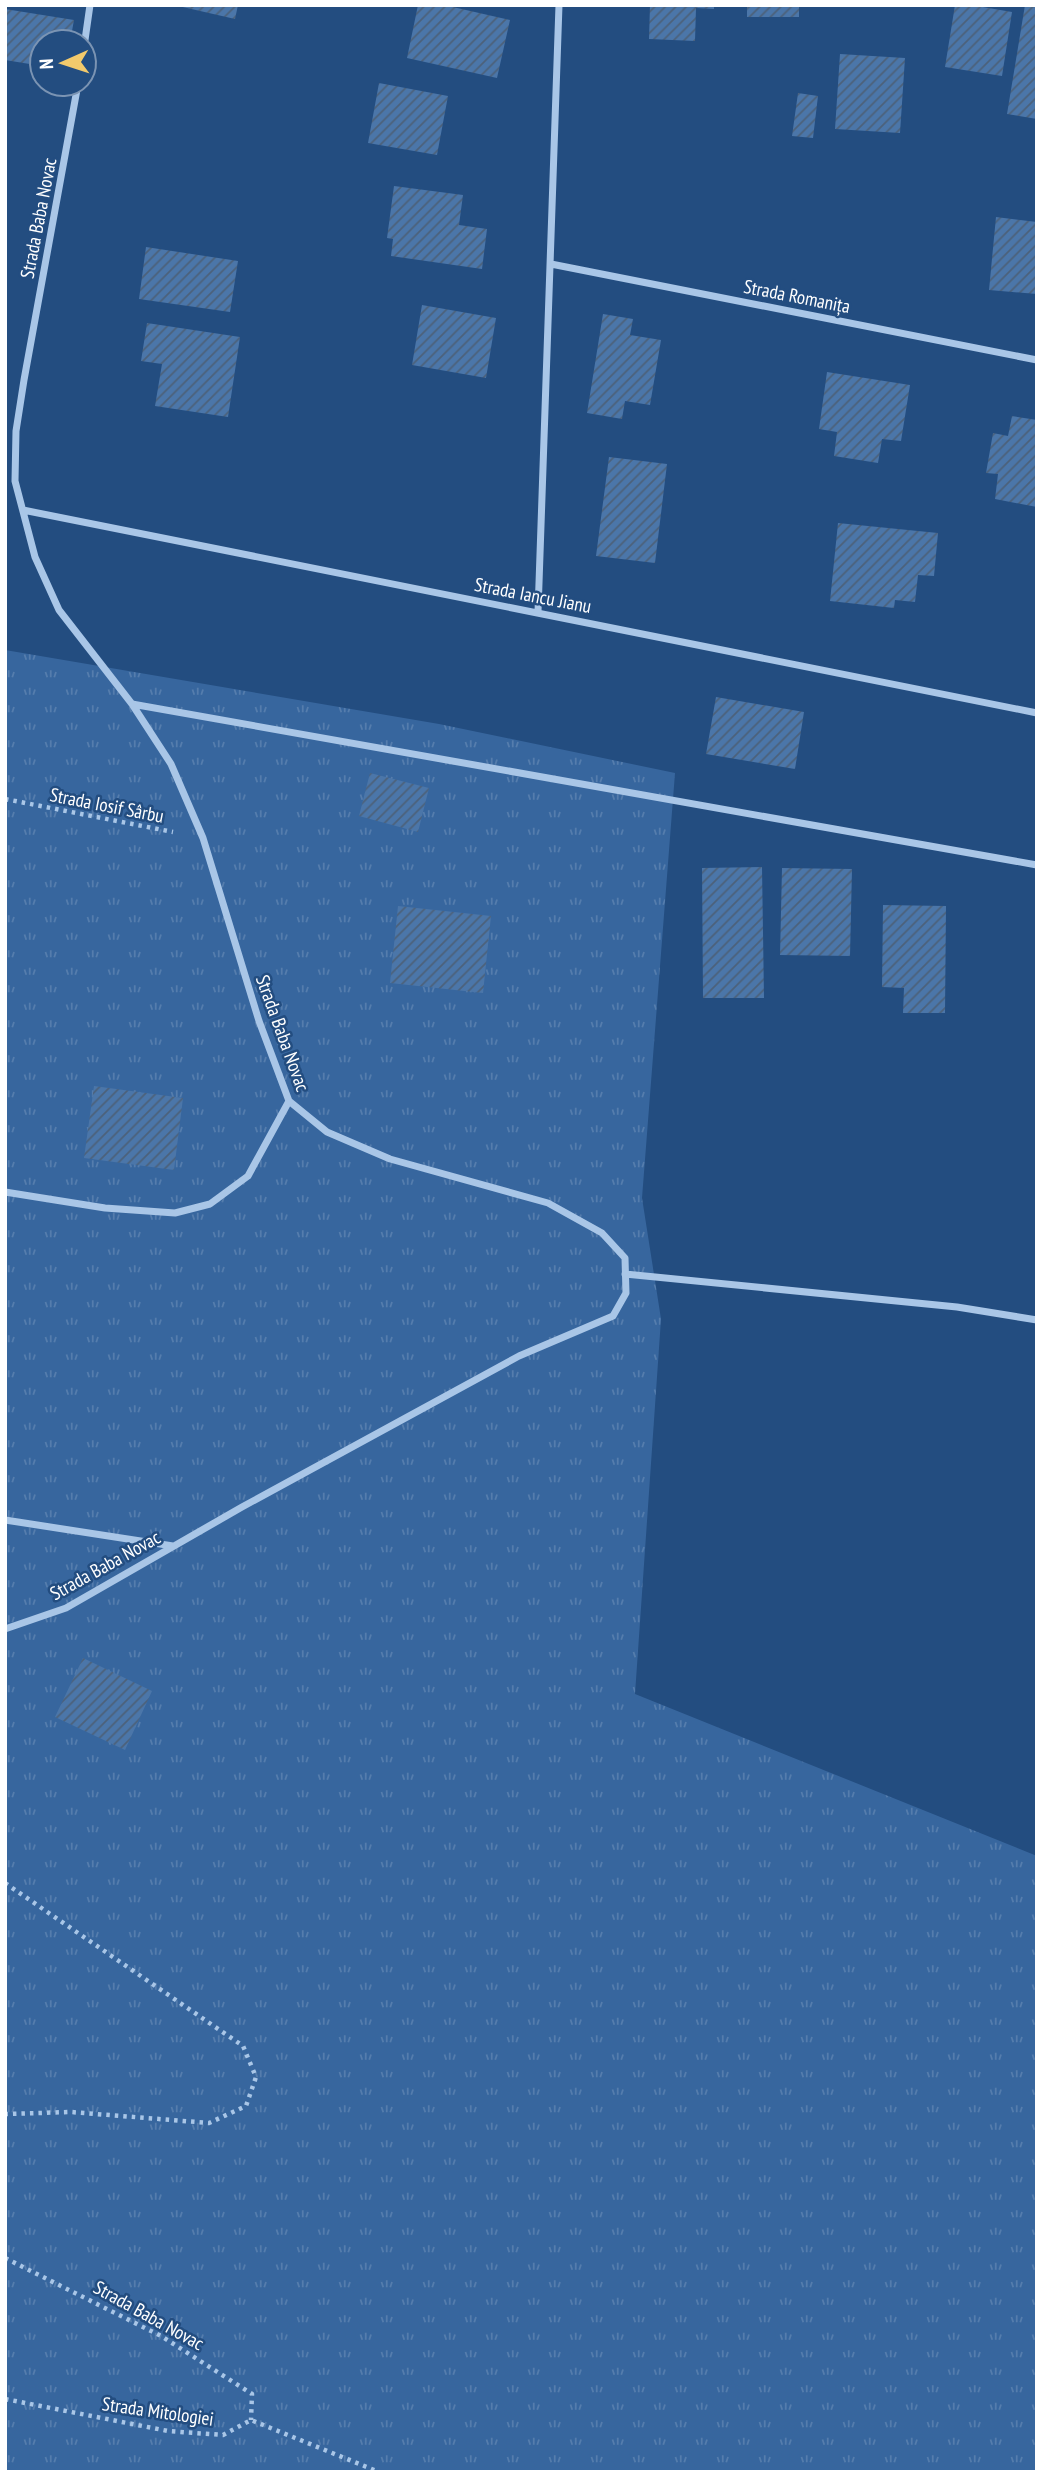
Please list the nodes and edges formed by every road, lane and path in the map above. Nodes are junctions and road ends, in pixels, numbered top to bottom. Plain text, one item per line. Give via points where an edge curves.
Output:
1 (90, 5) edge
2 (559, 5) edge
3 (87, 28) edge
4 (75, 98) edge
5 (551, 264) junction
6 (1037, 360) edge
7 (5, 481) edge
8 (15, 481) junction
9 (23, 510) junction
10 (538, 612) junction
11 (132, 704) junction
12 (1037, 713) edge
13 (5, 799) edge
14 (203, 838) junction
15 (1037, 865) edge
16 (289, 1101) junction
17 (5, 1192) edge
18 (625, 1274) junction
19 (1037, 1320) edge
20 (5, 1520) edge
21 (173, 1546) junction
22 (5, 1629) edge
23 (5, 1883) edge
24 (5, 2114) edge
25 (5, 2258) edge
26 (5, 2399) edge
27 (251, 2420) junction
28 (379, 2472) edge

1 - 3 street
2 - 5 street
4 - 8 street, Strada Baba Novac via 24,380
5 - 6 street, Strada Romanița
5 - 10 street
7 - 8 street
8 - 9 street, Strada Baba Novac
9 - 10 street, Strada Iancu Jianu
9 - 11 street, Strada Baba Novac via 35,557 59,610
10 - 12 street, Strada Iancu Jianu
11 - 14 street, Strada Baba Novac via 171,764
11 - 15 street
13 - 14 path, Strada Iosif Sârbu
14 - 16 street, Strada Baba Novac via 258,1021
16 - 17 street via 248,1176 210,1204 175,1213
16 - 18 street, Strada Baba Novac via 327,1132 390,1159 548,1203 602,1233 625,1258
18 - 19 street via 957,1307
18 - 21 street, Strada Baba Novac via 626,1293 613,1316 519,1356
20 - 21 street
21 - 22 street, Strada Baba Novac via 66,1608
23 - 24 path via 243,2046 256,2077 246,2106 209,2123 71,2112
25 - 27 path, Strada Baba Novac via 161,2336 251,2393
26 - 27 path, Strada Mitologiei via 168,2431 223,2435
27 - 28 path

